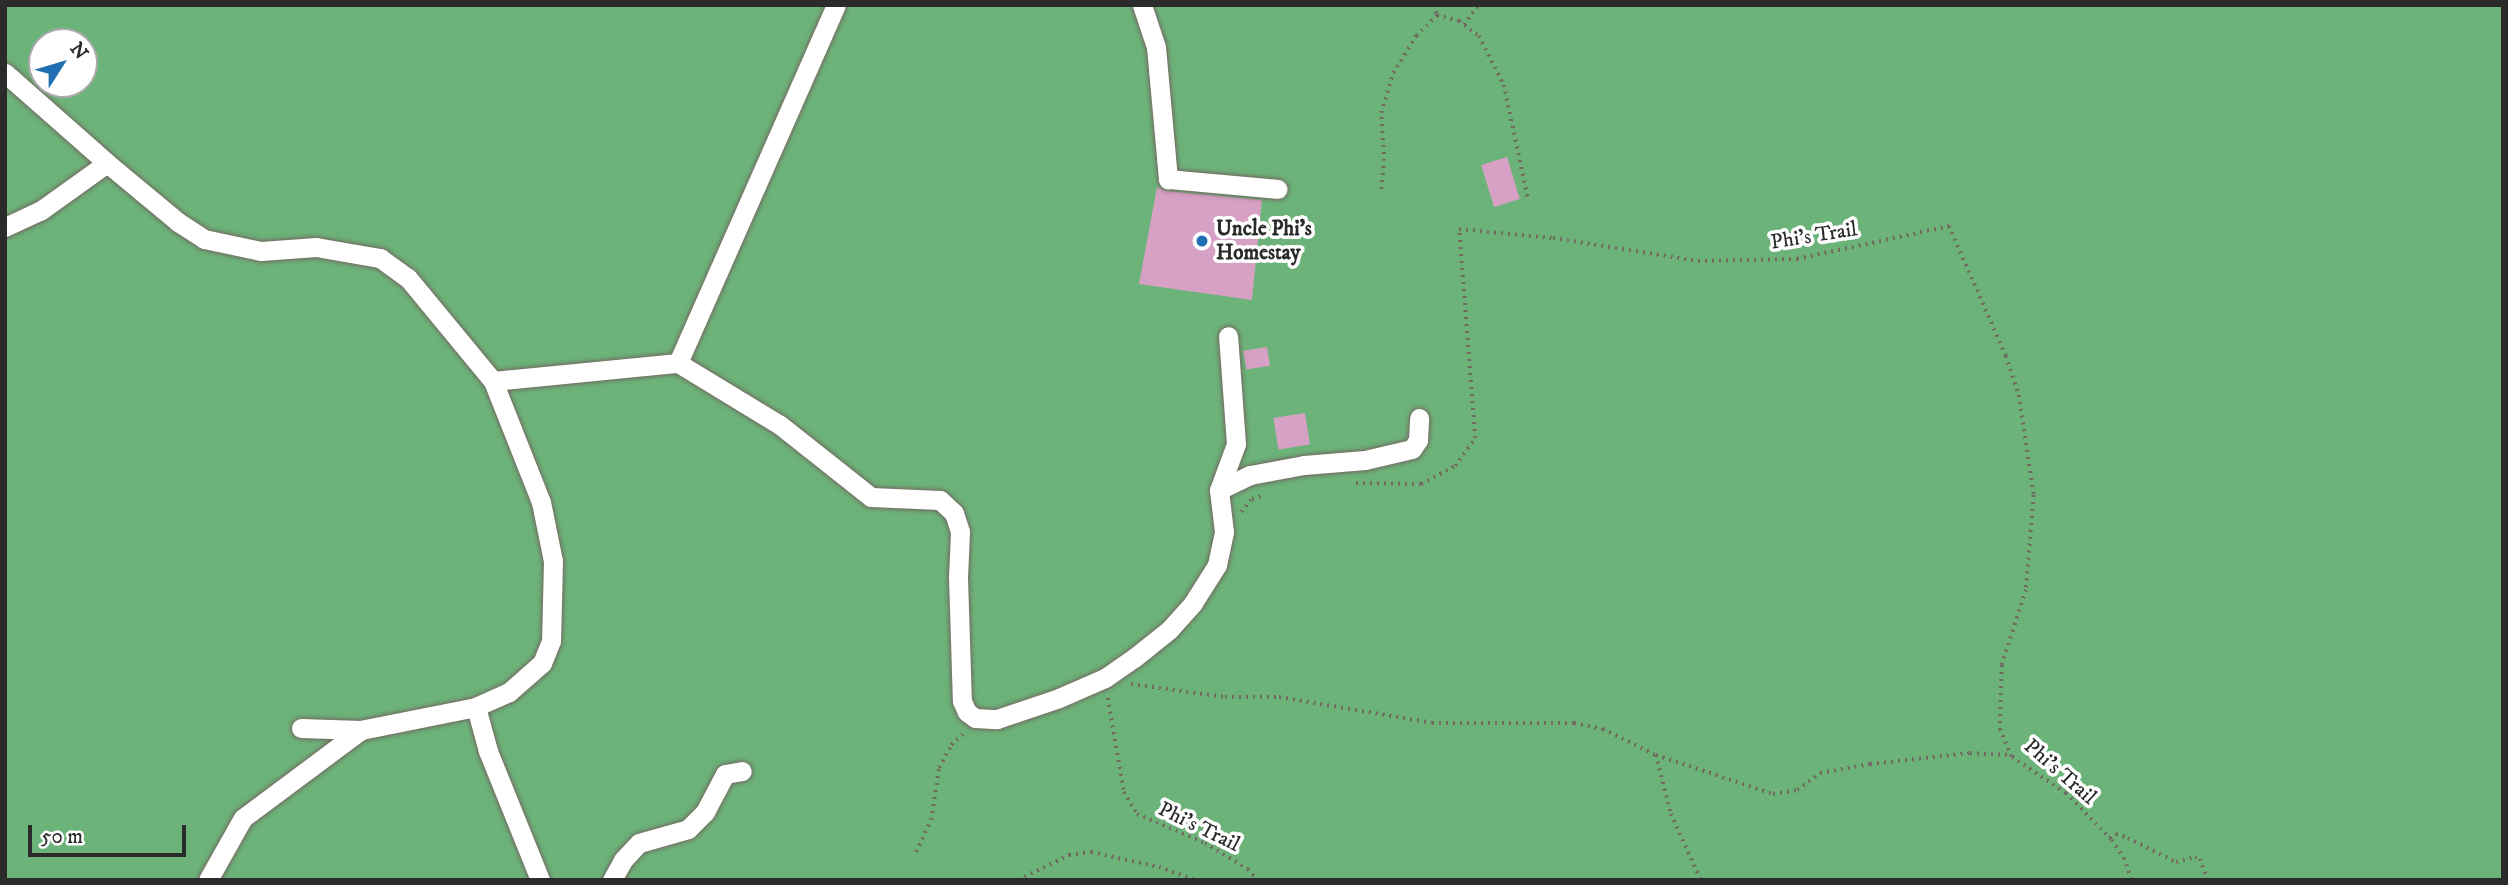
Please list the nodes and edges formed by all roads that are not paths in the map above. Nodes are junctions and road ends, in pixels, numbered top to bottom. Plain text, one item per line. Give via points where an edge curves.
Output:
1 (836, 5) edge
2 (1142, 5) edge
3 (5, 73) edge
4 (107, 163) junction
5 (1278, 189) dead end
6 (5, 227) edge
7 (1228, 336) dead end
8 (678, 363) junction
9 (493, 381) junction
10 (1419, 418) dead end
11 (1219, 490) junction
12 (476, 707) junction
13 (301, 728) dead end
14 (361, 730) junction
15 (742, 771) dead end
16 (208, 880) edge
17 (540, 880) edge
18 (612, 880) edge

1 - 8 street
2 - 5 street via 1156,47 1168,179
3 - 4 street
4 - 6 street via 40,211
4 - 9 street via 204,239 261,251 316,247 380,258 408,278
7 - 11 street via 1236,444
8 - 9 street
8 - 11 street via 780,425 870,497 940,500 954,513 960,532 962,701 967,712 985,719 1059,698 1105,678 1169,629 1193,603 1217,565 1224,532
9 - 12 street via 541,502 553,561 551,641 542,663 509,692
10 - 11 street via 1418,440 1412,449 1250,475
12 - 14 street
12 - 17 street via 509,810
13 - 14 street
14 - 16 street via 243,818
15 - 18 street via 725,774 705,812 688,829 639,843

